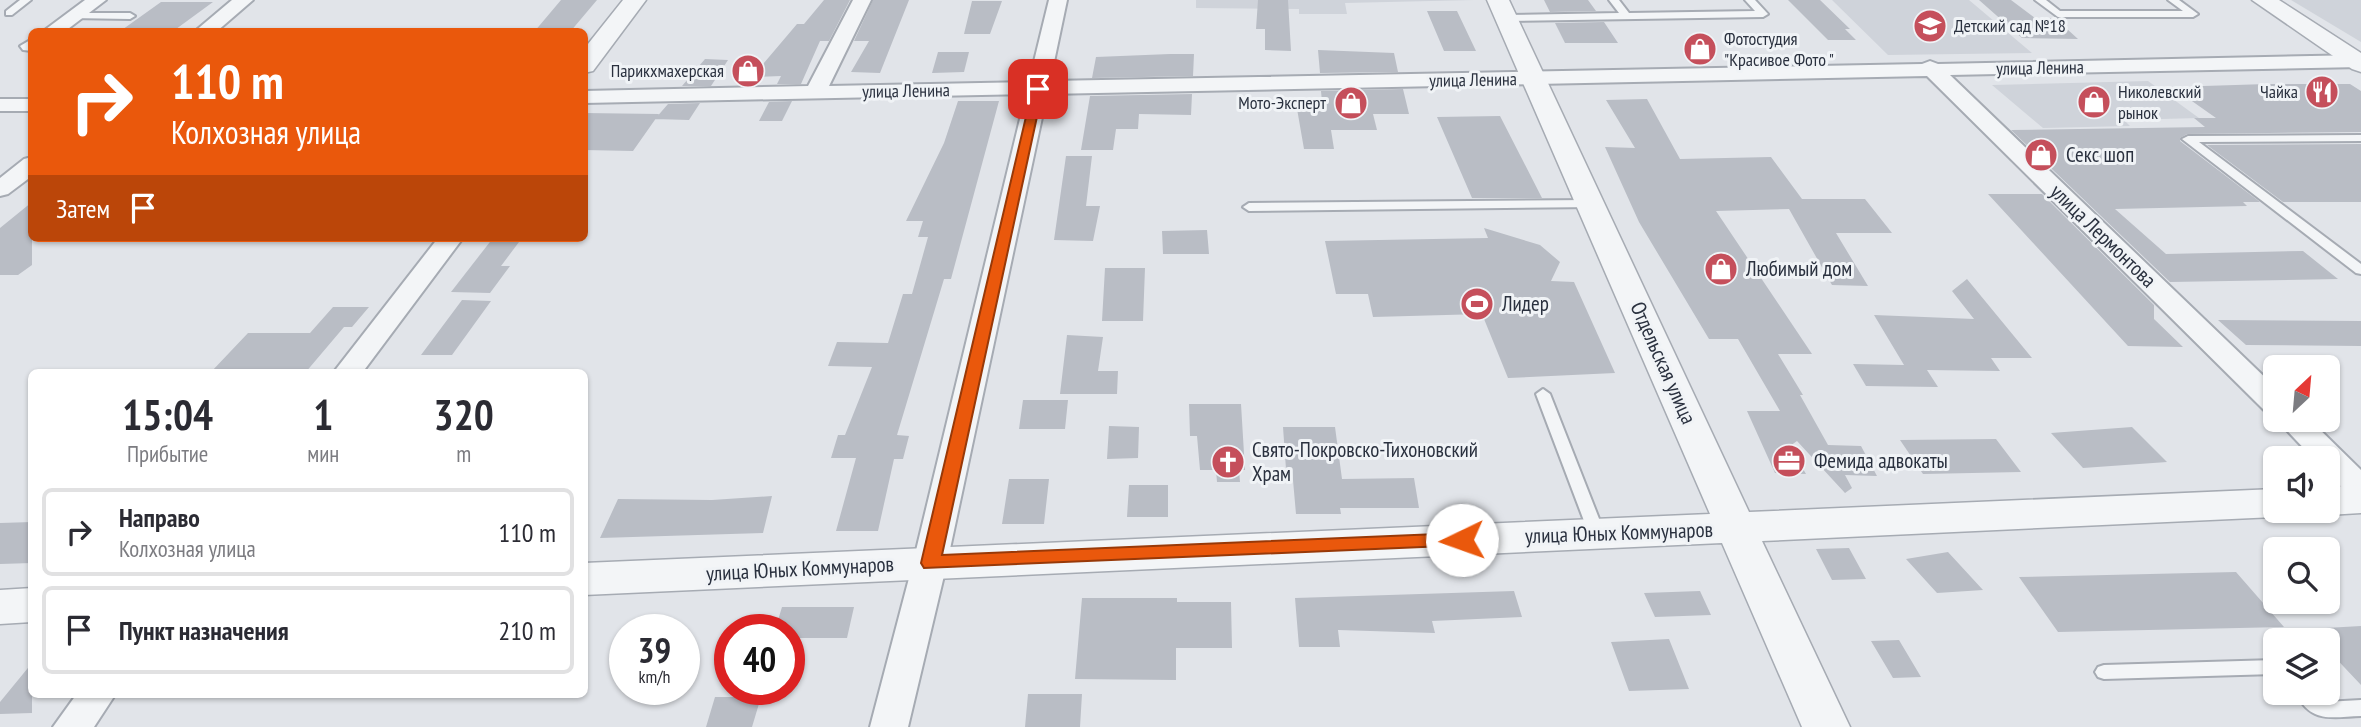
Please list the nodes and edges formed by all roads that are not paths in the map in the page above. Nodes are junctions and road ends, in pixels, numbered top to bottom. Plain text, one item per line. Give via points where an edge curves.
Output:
1 (26, 0) edge
2 (97, 0) edge
3 (244, 0) edge
4 (635, 0) edge
5 (862, 0) edge
6 (1058, 0) edge
7 (1614, 0) edge
8 (1750, 0) edge
9 (2040, 0) edge
10 (2173, 0) edge
11 (2263, 0) edge
12 (1502, 9) edge
13 (9, 13) dead end
14 (73, 16) junction
15 (130, 16) dead end
16 (1626, 16) junction
17 (56, 28) edge
18 (208, 28) edge
19 (588, 61) edge
20 (2359, 62) edge
21 (1930, 67) junction
22 (1535, 78) junction
23 (1038, 89) junction
24 (815, 93) junction
25 (588, 96) edge
26 (28, 105) edge
27 (0, 106) edge
28 (2361, 138) edge
29 (28, 167) edge
30 (0, 189) edge
31 (1592, 204) junction
32 (1249, 207) dead end
33 (448, 242) edge
34 (2361, 270) edge
35 (349, 369) edge
36 (2263, 392) edge
37 (1543, 394) dead end
38 (2304, 432) edge
39 (2361, 488) edge
40 (2361, 499) edge
41 (2340, 500) edge
42 (2263, 504) edge
43 (1737, 528) junction
44 (1597, 534) junction
45 (930, 563) junction
46 (588, 579) edge
47 (28, 605) edge
48 (0, 607) edge
49 (2263, 667) edge
50 (2104, 672) dead end
51 (95, 698) edge
52 (2316, 705) edge
53 (2361, 708) edge
54 (72, 727) edge
55 (889, 727) edge
56 (1826, 727) edge

1 - 13 lane
2 - 14 street
3 - 18 street
4 - 19 street
5 - 24 street
6 - 23 street
7 - 16 lane
8 - 16 lane via 1763,14
9 - 10 lane via 2058,14 2193,14
11 - 20 street
12 - 16 lane
12 - 22 street, Отдельская улица
14 - 15 lane
14 - 17 street
20 - 21 street, улица Ленина
21 - 22 street, улица Ленина
21 - 36 street, улица Лермонтова
22 - 23 street, улица Ленина
22 - 31 street, Отдельская улица
23 - 24 street, улица Ленина
23 - 45 street
24 - 25 street, улица Ленина
26 - 27 street
28 - 34 lane via 2188,139
29 - 30 street
31 - 32 lane
31 - 43 street, Отдельская улица
33 - 35 street
37 - 44 lane
38 - 39 street
40 - 41 street
42 - 43 street, улица Юных Коммунаров
43 - 44 street, улица Юных Коммунаров
43 - 56 street, Отдельская улица
44 - 45 street, улица Юных Коммунаров
45 - 46 street, улица Юных Коммунаров
45 - 55 street
47 - 48 street
49 - 50 lane
51 - 54 street
52 - 53 lane via 2321,710

